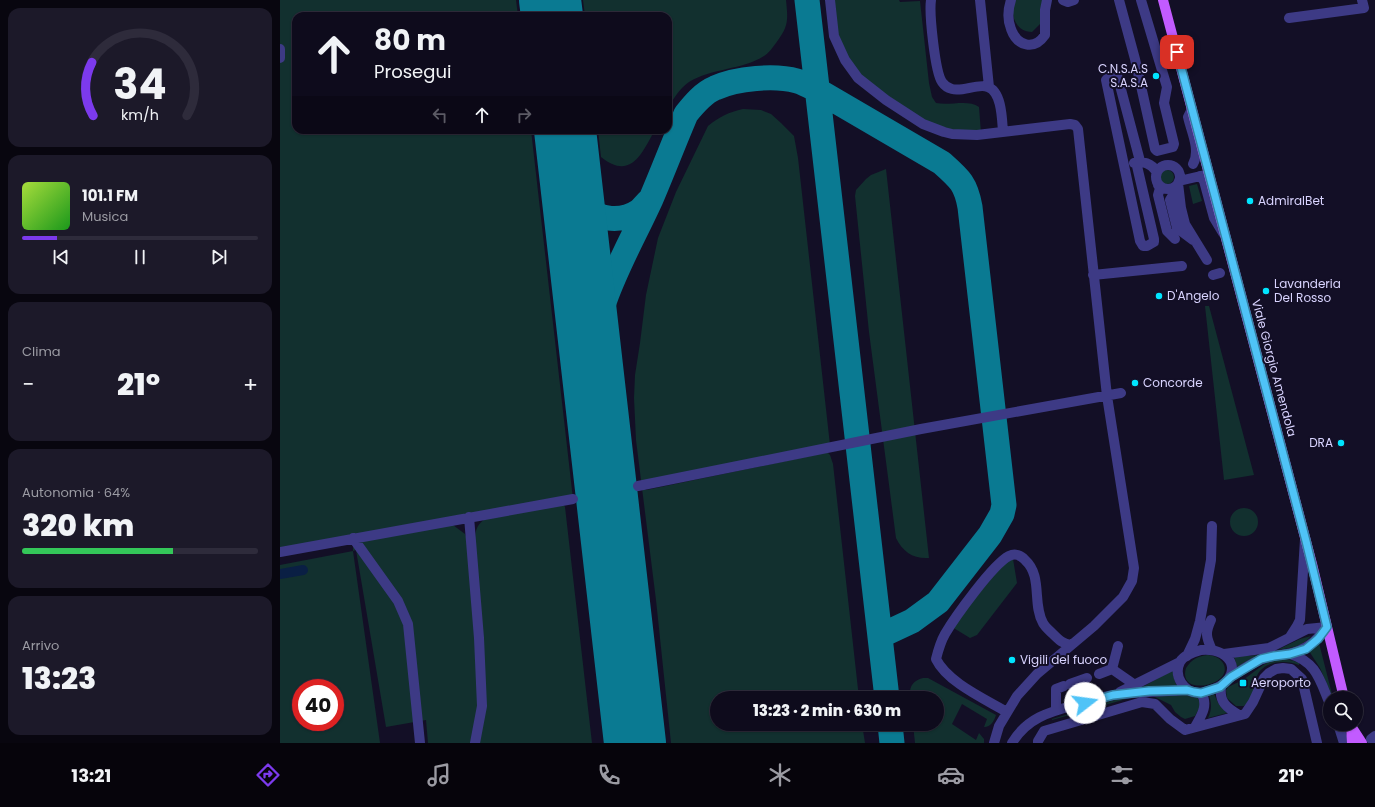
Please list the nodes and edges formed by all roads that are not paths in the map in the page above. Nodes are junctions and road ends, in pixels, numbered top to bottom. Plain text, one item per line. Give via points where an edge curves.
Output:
1 (830, 0) edge
2 (931, 0) edge
3 (980, 0) edge
4 (1011, 0) edge
5 (1048, 0) edge
6 (1063, 0) edge
7 (1074, 0) edge
8 (1119, 0) edge
9 (1141, 0) edge
10 (1163, 0) edge
11 (1362, 0) edge
12 (1289, 18) dead end
13 (280, 50) edge
14 (280, 58) edge
15 (989, 87) junction
16 (1192, 109) junction
17 (1003, 132) junction
18 (1205, 160) junction
19 (1140, 161) junction
20 (1193, 164) junction
21 (1125, 165) junction
22 (1177, 169) junction
23 (1156, 171) junction
24 (1205, 175) junction
25 (1177, 185) junction
26 (1159, 189) junction
27 (1207, 260) dead end
28 (1182, 266) dead end
29 (1093, 275) junction
30 (1121, 393) dead end
31 (1107, 396) junction
32 (638, 486) dead end
33 (573, 499) dead end
34 (469, 517) junction
35 (1212, 526) dead end
36 (1305, 535) junction
37 (353, 538) junction
38 (280, 552) edge
39 (1211, 620) dead end
40 (1327, 627) junction
41 (1289, 638) junction
42 (1071, 645) junction
43 (1118, 646) dead end
44 (1212, 650) junction
45 (1224, 654) junction
46 (1290, 654) junction
47 (1183, 659) junction
48 (1112, 669) junction
49 (1099, 674) dead end
50 (1087, 678) dead end
51 (1226, 682) junction
52 (1135, 685) junction
53 (1187, 690) junction
54 (1324, 691) edge
55 (1342, 691) edge
56 (1201, 693) junction
57 (1113, 695) junction
58 (1056, 710) junction
59 (1007, 712) junction
60 (1239, 715) junction
61 (1312, 715) junction
62 (1195, 727) junction
63 (1340, 731) edge
64 (1351, 731) edge
65 (1354, 731) edge
66 (1375, 736) edge
67 (420, 743) edge
68 (475, 743) edge
69 (994, 743) edge
70 (1012, 743) edge
71 (1038, 743) edge
72 (1317, 743) edge
73 (1321, 743) edge
74 (1344, 743) edge
75 (1352, 743) edge
76 (1362, 743) edge
77 (1375, 743) edge

1 - 17 street via 834,36 845,60 858,78 886,100 923,124 944,132 977,135
2 - 15 street via 933,37 938,73 942,83 957,90
3 - 15 street
4 - 5 street via 1008,9 1010,28 1020,42 1028,45 1038,42 1045,35 1045,10
6 - 7 street
8 - 9 street via 1157,151 1173,147 1174,144 1164,103 1167,87
10 - 16 main road, Viale Giorgio Amendola
11 - 12 street via 1364,8
13 - 14 street
15 - 17 street via 995,92 1001,109
16 - 18 main road, Viale Giorgio Amendola
16 - 20 street via 1188,117 1196,148 1196,160
17 - 29 street via 1070,124 1078,129
18 - 20 street
18 - 24 main road, Viale Giorgio Amendola
19 - 21 street
19 - 21 street via 1138,166 1154,239 1154,242 1147,246 1140,242
19 - 21 street via 1118,78 1110,76 1106,80
19 - 23 street via 1154,167
20 - 22 street
22 - 23 street via 1168,164
22 - 25 street via 1180,175
23 - 26 street via 1155,178
24 - 25 street
24 - 36 main road, Viale Giorgio Amendola via 1226,240
25 - 26 street via 1169,189
25 - 27 street via 1174,202 1180,225 1199,246
26 - 26 street via 1175,239 1168,231
28 - 29 street
29 - 31 street
30 - 31 street
31 - 32 street via 921,429
31 - 42 street via 1134,568 1132,581 1123,597
33 - 34 street
34 - 37 street
34 - 68 street via 482,706
35 - 47 street via 1211,560 1201,615 1195,639
36 - 40 main road, Viale Giorgio Amendola
36 - 41 street via 1300,620
37 - 38 street
37 - 67 street via 398,601 408,624
39 - 44 street via 1206,631
40 - 41 street via 1307,629
40 - 46 street via 1306,649
40 - 55 main road, Viale Giorgio Amendola
41 - 45 street via 1269,648
42 - 59 street via 1037,674 1017,696
42 - 59 street via 1060,641 1043,624 1035,578 1026,560 1016,554 998,564 945,634 936,659 943,671 957,683
43 - 48 street
44 - 45 street
44 - 47 street via 1201,650
45 - 51 street via 1232,670
46 - 51 street via 1261,659 1241,678 1232,683
46 - 54 street via 1304,659 1313,668
47 - 52 street
47 - 53 street via 1178,673
48 - 49 street
48 - 52 street
50 - 58 street via 1056,689
51 - 56 street
51 - 60 street via 1221,699
52 - 57 street
53 - 56 street
53 - 57 street
56 - 62 street via 1205,706
57 - 58 street
58 - 70 street via 1025,726
59 - 69 street
60 - 61 street via 1245,714 1264,678 1276,669 1283,668 1291,669 1302,679
60 - 62 street
61 - 72 street
61 - 73 street
62 - 71 street via 1185,730 1155,704 1142,702 1044,731
63 - 74 street
64 - 75 main road
65 - 76 main road
66 - 77 street via 1371,739

